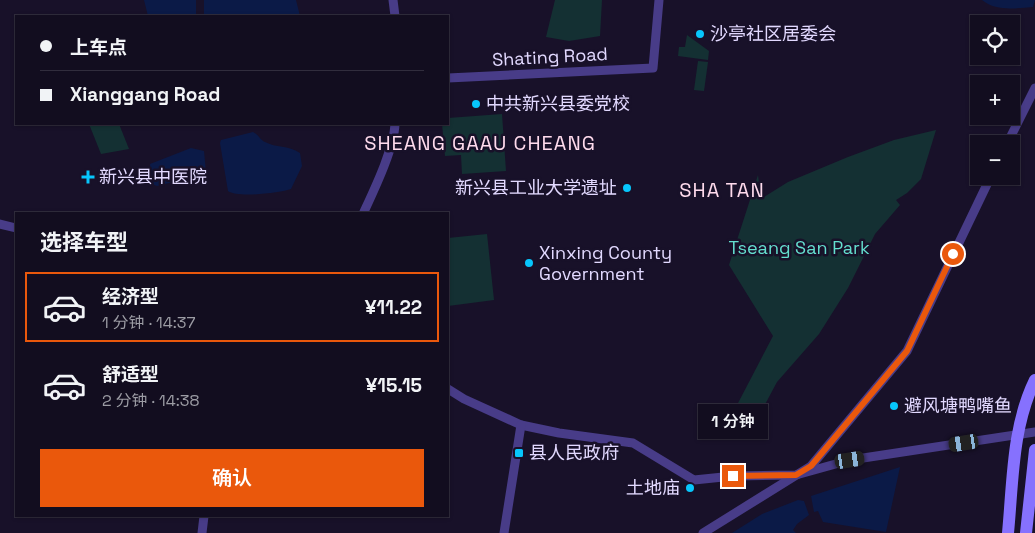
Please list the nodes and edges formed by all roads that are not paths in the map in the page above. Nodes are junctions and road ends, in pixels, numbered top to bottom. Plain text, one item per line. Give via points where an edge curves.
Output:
1 (393, 0) edge
2 (659, 0) edge
3 (395, 15) edge
4 (449, 78) edge
5 (1035, 88) edge
6 (395, 125) edge
7 (1012, 135) edge
8 (987, 185) edge
9 (364, 212) edge
10 (0, 224) edge
11 (15, 228) edge
12 (1035, 380) edge
13 (449, 390) edge
14 (521, 424) junction
15 (1035, 432) edge
16 (1016, 435) junction
17 (1035, 450) edge
18 (796, 475) junction
19 (204, 517) edge
20 (202, 533) edge
21 (504, 533) edge
22 (703, 533) edge
23 (1008, 533) edge
24 (1026, 533) edge

1 - 3 street
2 - 4 street, Shating Road via 653,68
5 - 7 street
6 - 9 street via 395,134
8 - 18 street via 907,351 811,466
10 - 11 street
12 - 16 main road via 1026,398
13 - 14 street
14 - 18 street via 559,433 633,443 694,480
14 - 21 street
15 - 16 street
16 - 18 street via 850,460
16 - 23 main road
17 - 24 main road
18 - 22 street
19 - 20 street

